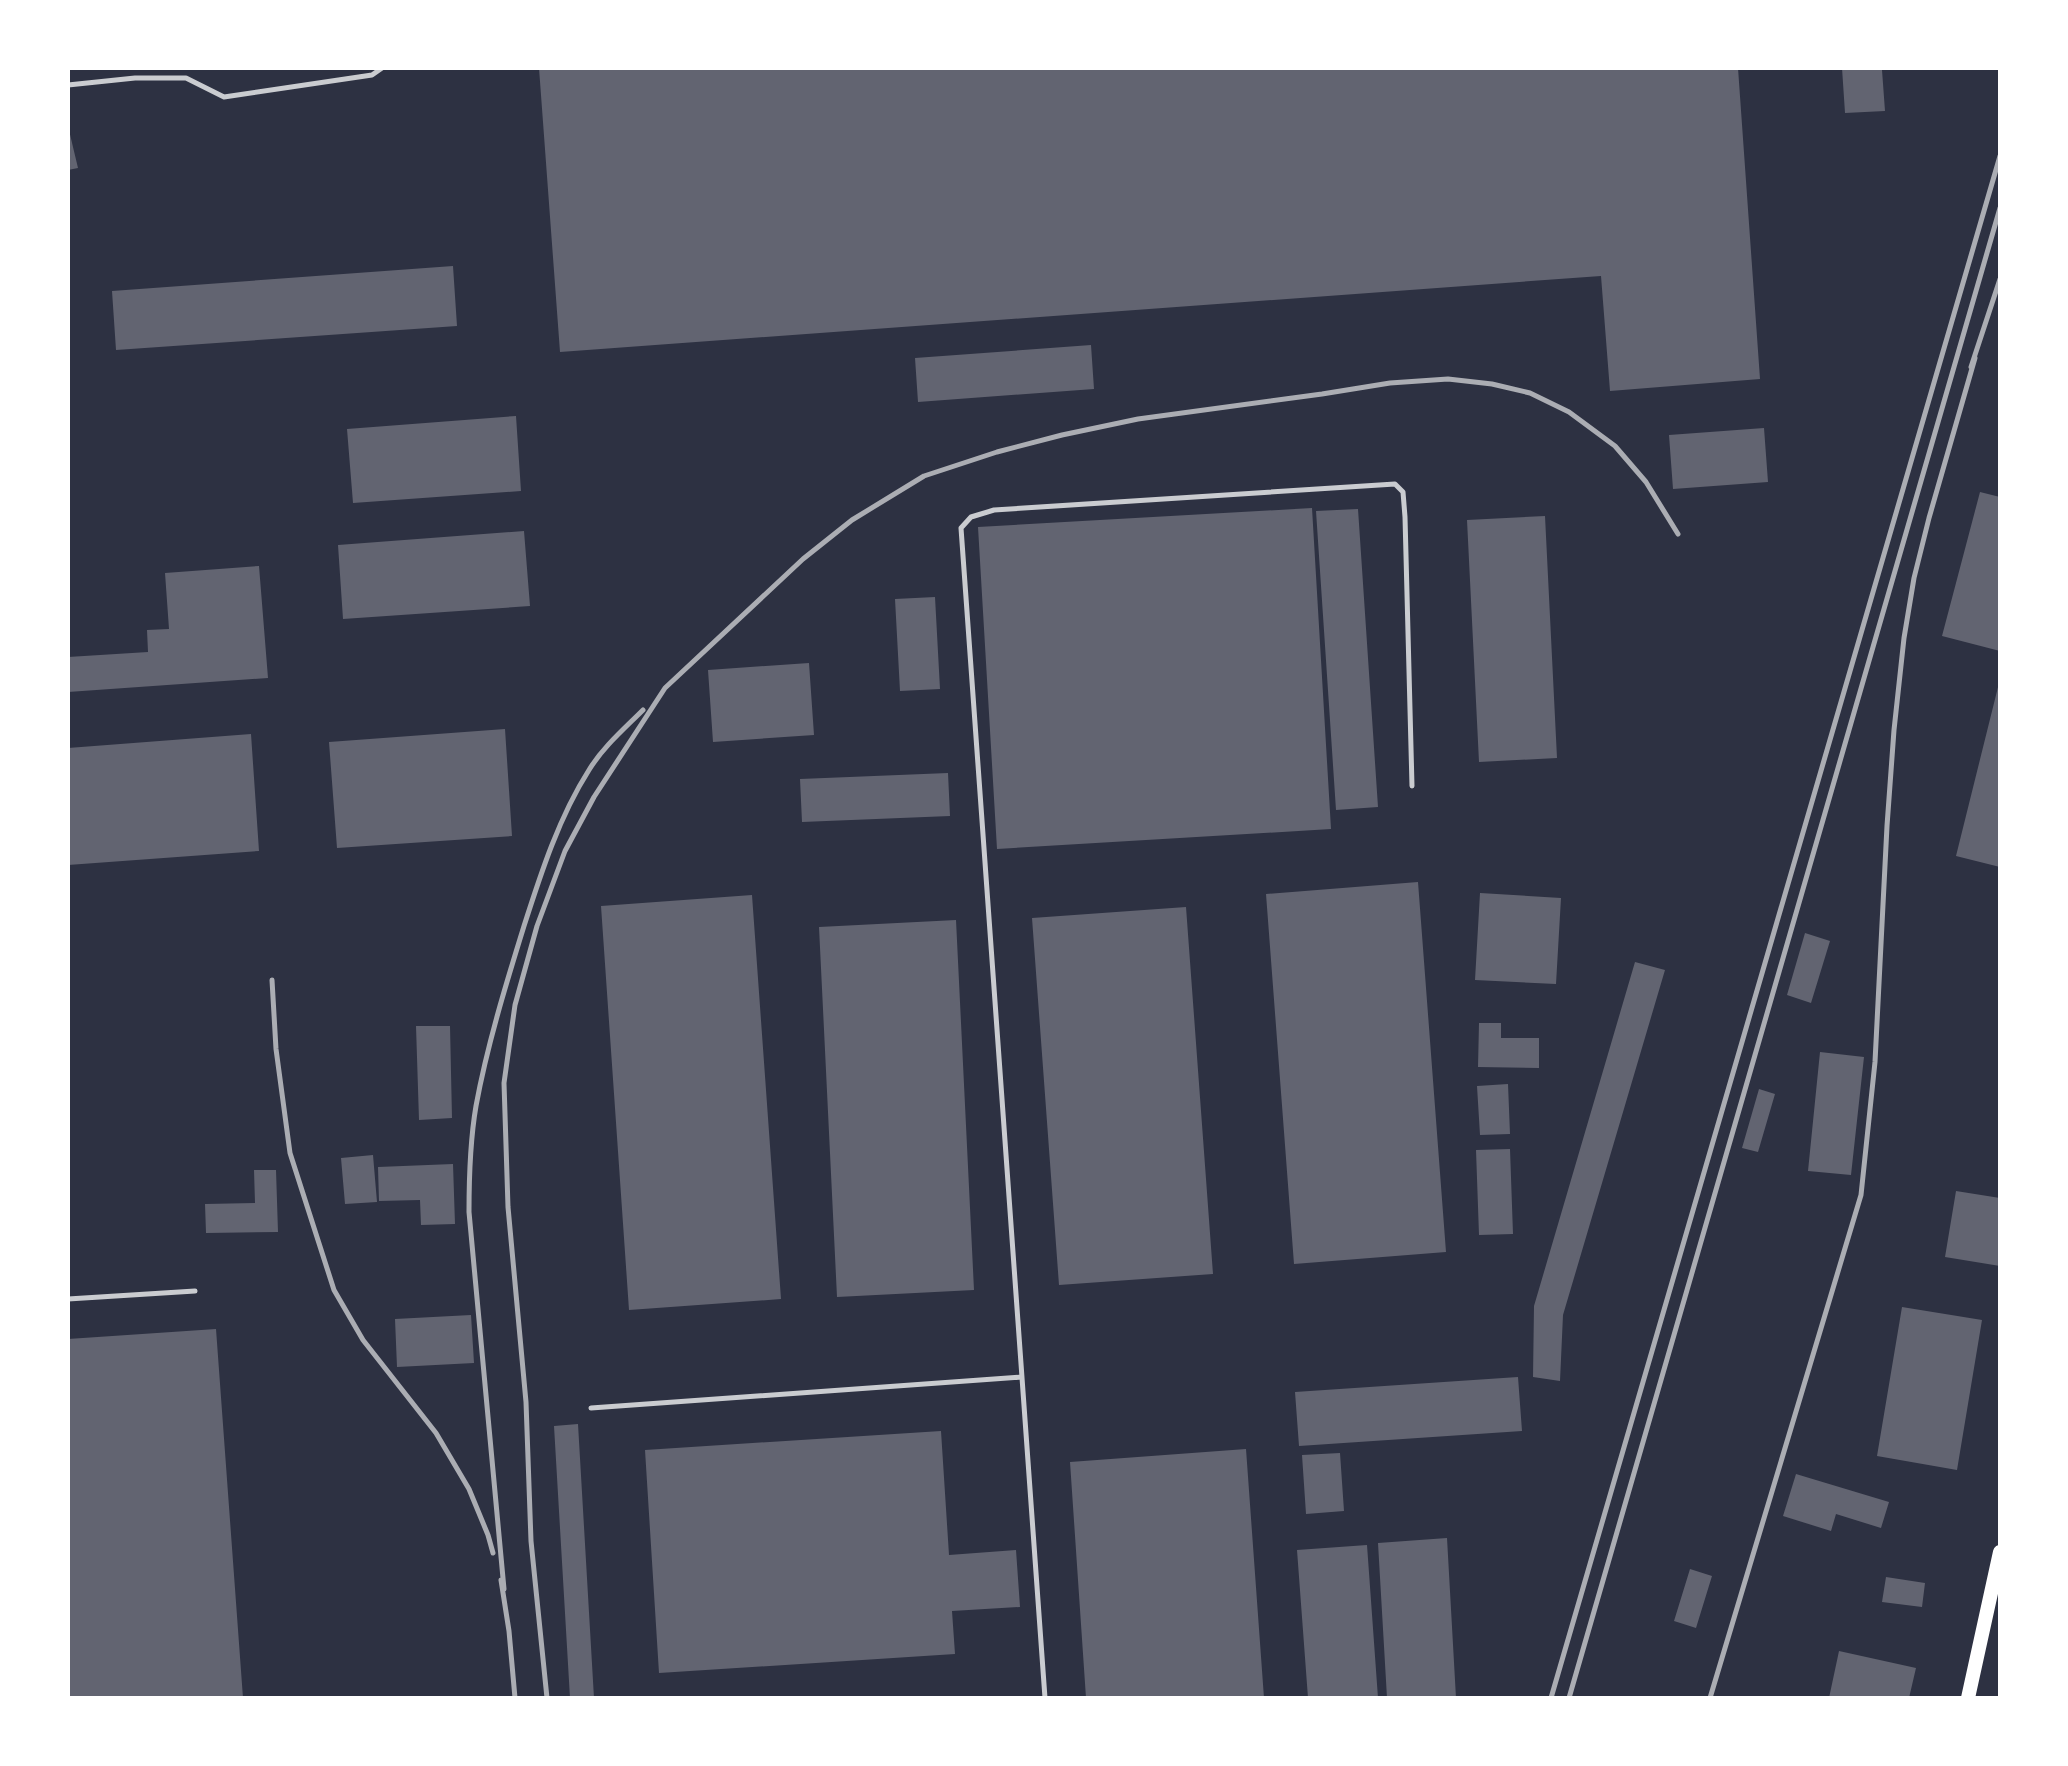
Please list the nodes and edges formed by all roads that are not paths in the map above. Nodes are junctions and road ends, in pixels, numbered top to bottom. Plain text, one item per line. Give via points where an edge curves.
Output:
1 (382, 68) edge
2 (68, 85) edge
3 (1412, 786) dead end
4 (195, 1291) dead end
5 (68, 1299) edge
6 (1022, 1377) junction
7 (591, 1408) dead end
8 (2000, 1552) edge
9 (1045, 1698) edge
10 (1968, 1698) edge

1 - 2 lane via 372,75 224,97 186,78
3 - 6 lane via 1405,517 1403,492 1395,484 994,510 971,517 961,528
4 - 5 lane
6 - 7 lane
6 - 9 lane
8 - 10 main road

